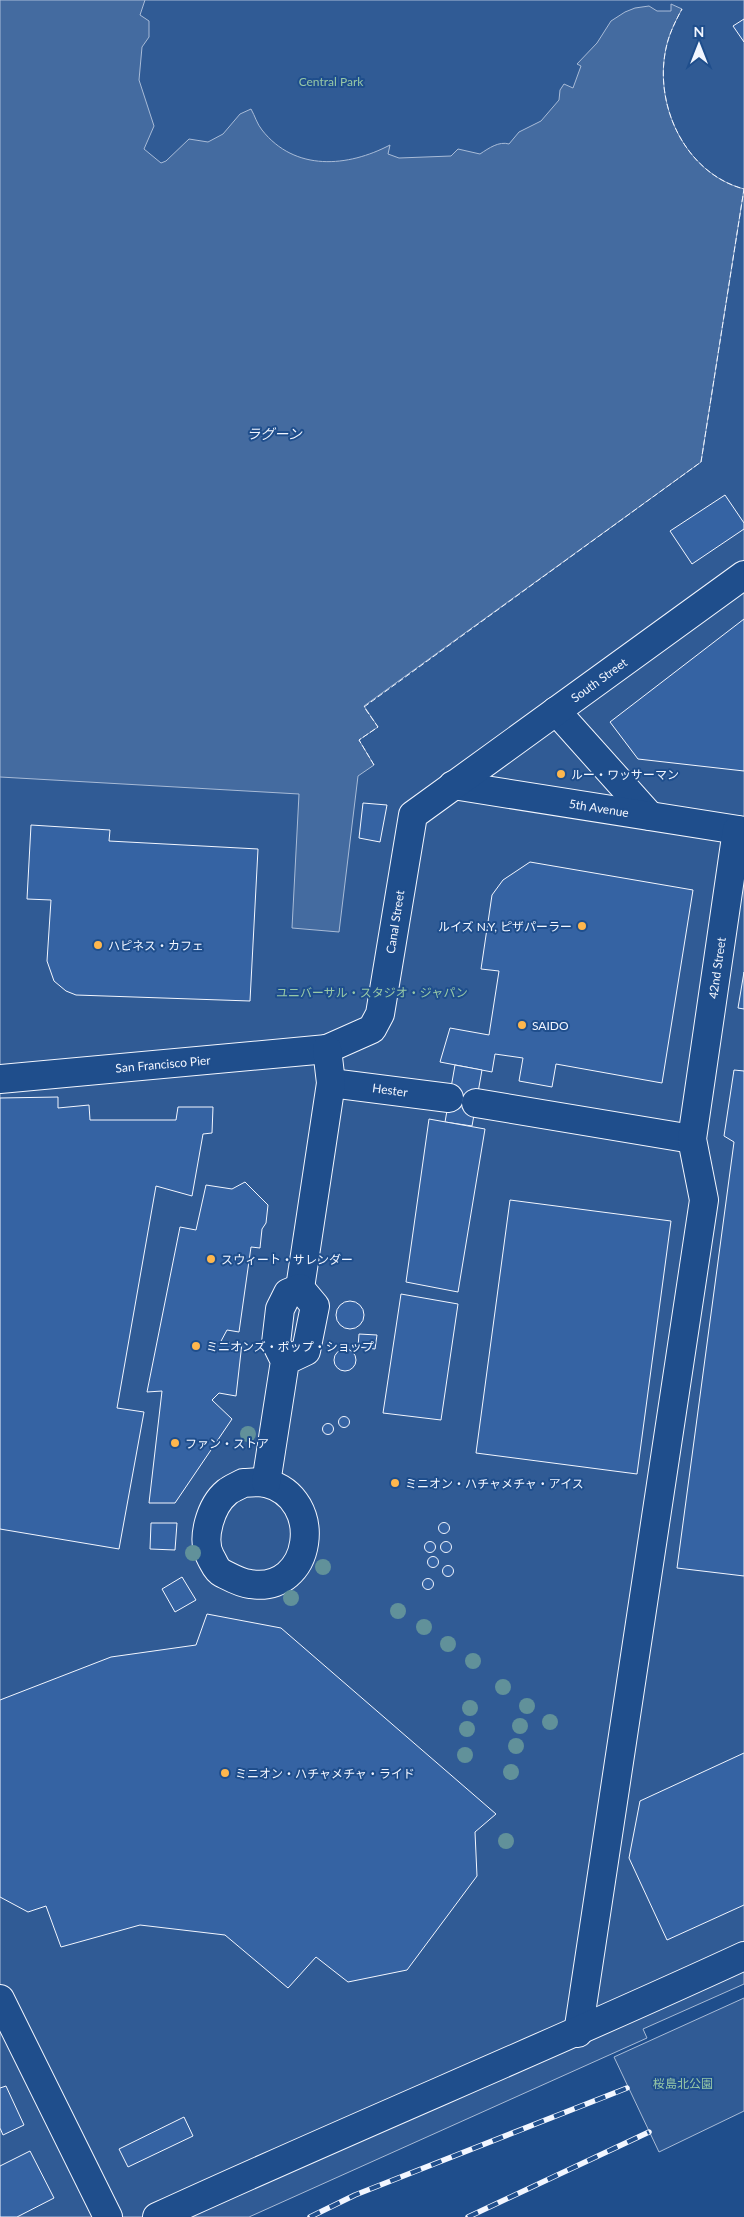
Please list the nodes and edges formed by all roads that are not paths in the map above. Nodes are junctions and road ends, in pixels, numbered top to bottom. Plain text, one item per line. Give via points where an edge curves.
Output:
1 (744, 575) edge
2 (556, 711) junction
3 (453, 785) junction
4 (650, 816) junction
5 (740, 831) edge
6 (327, 1049) junction
7 (0, 1079) edge
8 (331, 1082) junction
9 (449, 1098) dead end
10 (482, 1104) dead end
11 (692, 1139) junction
12 (266, 1482) dead end
13 (744, 1956) edge
14 (0, 1999) edge
15 (578, 2033) junction
16 (108, 2217) edge
17 (157, 2217) edge

1 - 2 street, South Street
2 - 3 street, South Street
2 - 4 street
3 - 4 street, 5th Avenue
3 - 6 street, Canal Street via 413,815 380,1014 372,1029
4 - 5 street, 5th Avenue
5 - 11 street, 42nd Street
6 - 7 street, San Francisco Pier
6 - 8 street
8 - 9 street, Hester
8 - 12 street via 300,1288 288,1293 280,1309 276,1342 285,1361
10 - 11 street
11 - 15 street, 42nd Street via 704,1200
13 - 15 street
14 - 16 street
15 - 17 street via 301,2151

